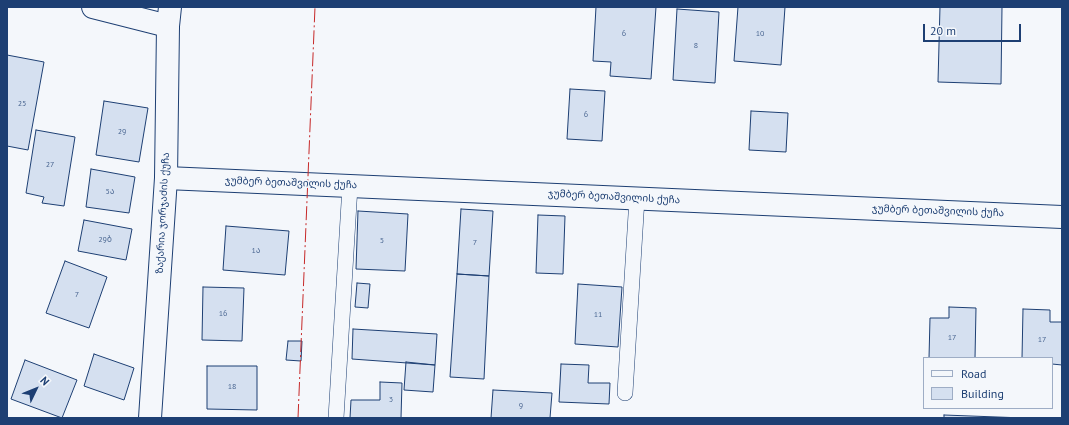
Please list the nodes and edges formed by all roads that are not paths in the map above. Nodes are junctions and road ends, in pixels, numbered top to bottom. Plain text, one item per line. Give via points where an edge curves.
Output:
1 (93, 7) edge
2 (169, 17) edge
3 (166, 178) junction
4 (350, 186) junction
5 (637, 198) junction
6 (1062, 217) edge
7 (625, 393) dead end
8 (150, 418) edge
9 (336, 418) edge

1 - 2 street
2 - 3 street, ზაქარია ჯორჯაძის ქუჩა
3 - 4 street, ჯუმბერ ბეთაშვილის ქუჩა
3 - 8 street, ზაქარია ჯორჯაძის ქუჩა
4 - 5 street, ჯუმბერ ბეთაშვილის ქუჩა
4 - 9 lane
5 - 6 street, ჯუმბერ ბეთაშვილის ქუჩა
5 - 7 lane

